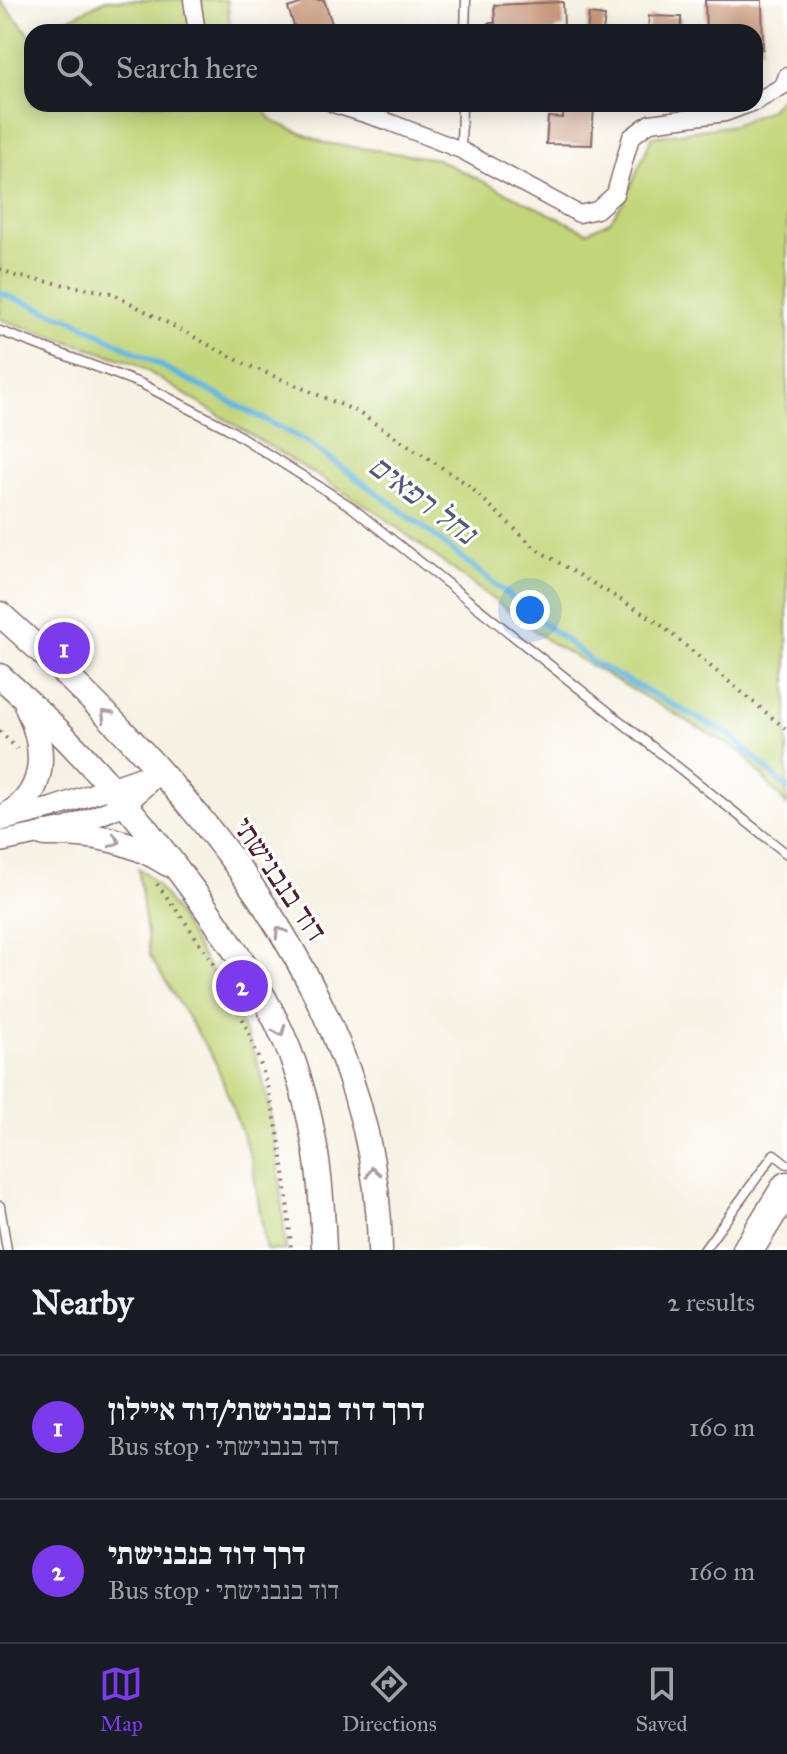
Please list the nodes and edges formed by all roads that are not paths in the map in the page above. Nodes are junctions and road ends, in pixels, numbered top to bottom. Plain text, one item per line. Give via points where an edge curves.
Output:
1 (192, 0) edge
2 (466, 0) edge
3 (196, 24) edge
4 (465, 24) edge
5 (787, 75) edge
6 (763, 97) edge
7 (358, 112) edge
8 (462, 112) edge
9 (728, 112) edge
10 (461, 150) junction
11 (0, 331) edge
12 (0, 614) edge
13 (9, 684) edge
14 (160, 771) junction
15 (118, 796) junction
16 (0, 820) edge
17 (45, 834) junction
18 (0, 842) edge
19 (787, 854) edge
20 (179, 871) junction
21 (787, 1164) edge
22 (787, 1187) edge
23 (0, 1206) edge
24 (7, 1250) edge
25 (324, 1250) edge
26 (380, 1250) edge
27 (704, 1250) edge
28 (748, 1250) edge

1 - 3 street
2 - 4 lane
5 - 6 street via 783,86
7 - 10 street
8 - 10 lane
9 - 10 street via 650,123 631,137 615,194 597,210 579,214
11 - 19 lane via 142,384 227,428 350,506
14 -> 12 main road, דוד בנבנישתי
13 - 15 main road
13 - 16 main road via 35,724 39,769 29,798
14 - 15 street
26 -> 14 main road, דוד בנבנישתי via 369,1147 329,1023 259,899
15 - 16 street
15 - 17 street
15 - 20 main road
17 - 18 street
17 -> 20 main road via 115,840
20 -> 25 main road via 261,991 300,1079 319,1170
21 - 27 lane via 774,1154
22 - 28 highway
23 - 24 lane

